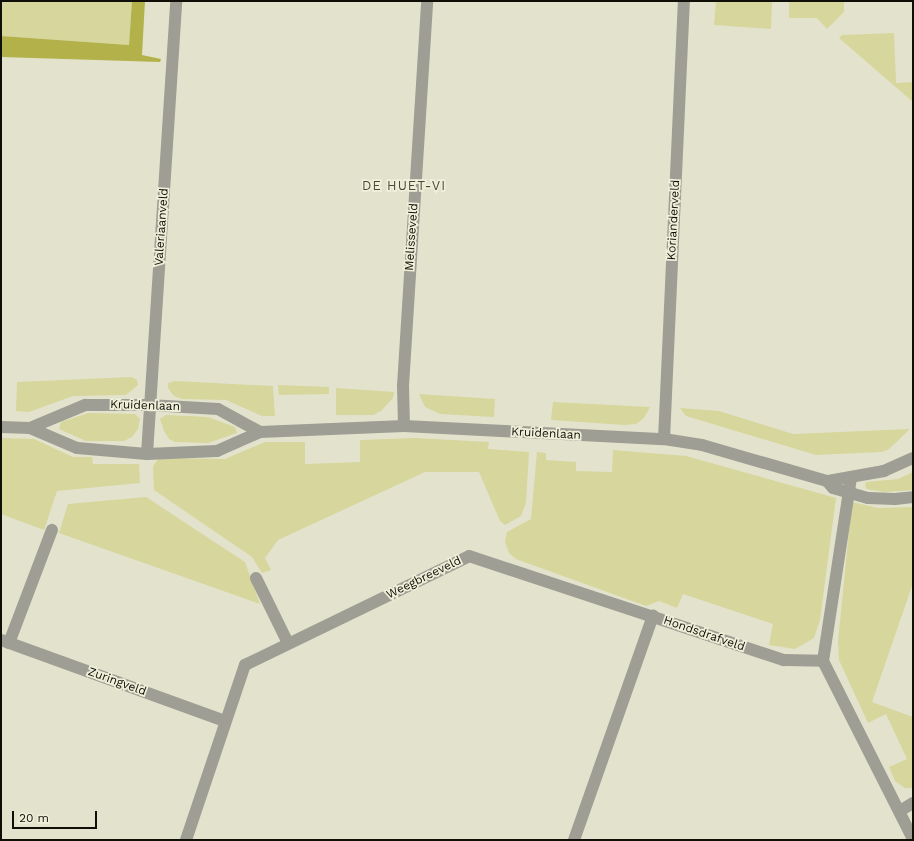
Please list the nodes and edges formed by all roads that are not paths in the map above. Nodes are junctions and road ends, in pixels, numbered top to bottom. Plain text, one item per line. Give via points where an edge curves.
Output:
1 (176, 1) edge
2 (427, 1) edge
3 (684, 1) edge
4 (149, 405) junction
5 (404, 426) junction
6 (1, 427) edge
7 (30, 428) junction
8 (260, 432) junction
9 (664, 439) junction
10 (147, 454) junction
11 (913, 458) edge
12 (851, 477) junction
13 (827, 481) junction
14 (849, 493) junction
15 (913, 497) edge
16 (52, 530) dead end
17 (256, 578) dead end
18 (587, 596) joint
19 (653, 616) junction
20 (5, 641) edge
21 (288, 643) junction
22 (823, 661) junction
23 (225, 721) junction
24 (913, 803) edge
25 (900, 811) junction
26 (913, 839) edge
27 (186, 840) edge
28 (574, 840) edge

1 - 4 street, Valeriaanveld
2 - 5 street, Melisseveld via 403,386
3 - 9 street, Korianderveld
4 - 7 street, Kruidenlaan via 85,404
4 - 8 street, Kruidenlaan via 218,409
4 - 10 street, Valeriaanveld
5 - 8 street, Kruidenlaan
5 - 9 street, Kruidenlaan
6 - 7 street, Kruidenlaan
7 - 10 street, Kruidenlaan via 76,448
8 - 10 street, Kruidenlaan via 217,451
9 - 13 street, Kruidenlaan via 702,446
11 - 12 street, Kruidenlaan via 884,471
12 - 13 street, Kruidenlaan
12 - 14 street
13 - 14 street, Kruidenlaan via 833,488
14 - 15 street, Kruidenlaan via 868,498
14 - 22 street
16 - 20 street, Zuringveld
17 - 21 street
18 - 19 street, Hondsdrafveld
18 - 21 street, Weegbreeveld via 469,556
19 - 22 street, Hondsdrafveld via 784,660
19 - 28 street
20 - 23 street, Zuringveld
21 - 23 street, Weegbreeveld via 245,665
22 - 25 street
23 - 27 street, Weegbreeveld
24 - 25 street
25 - 26 street

